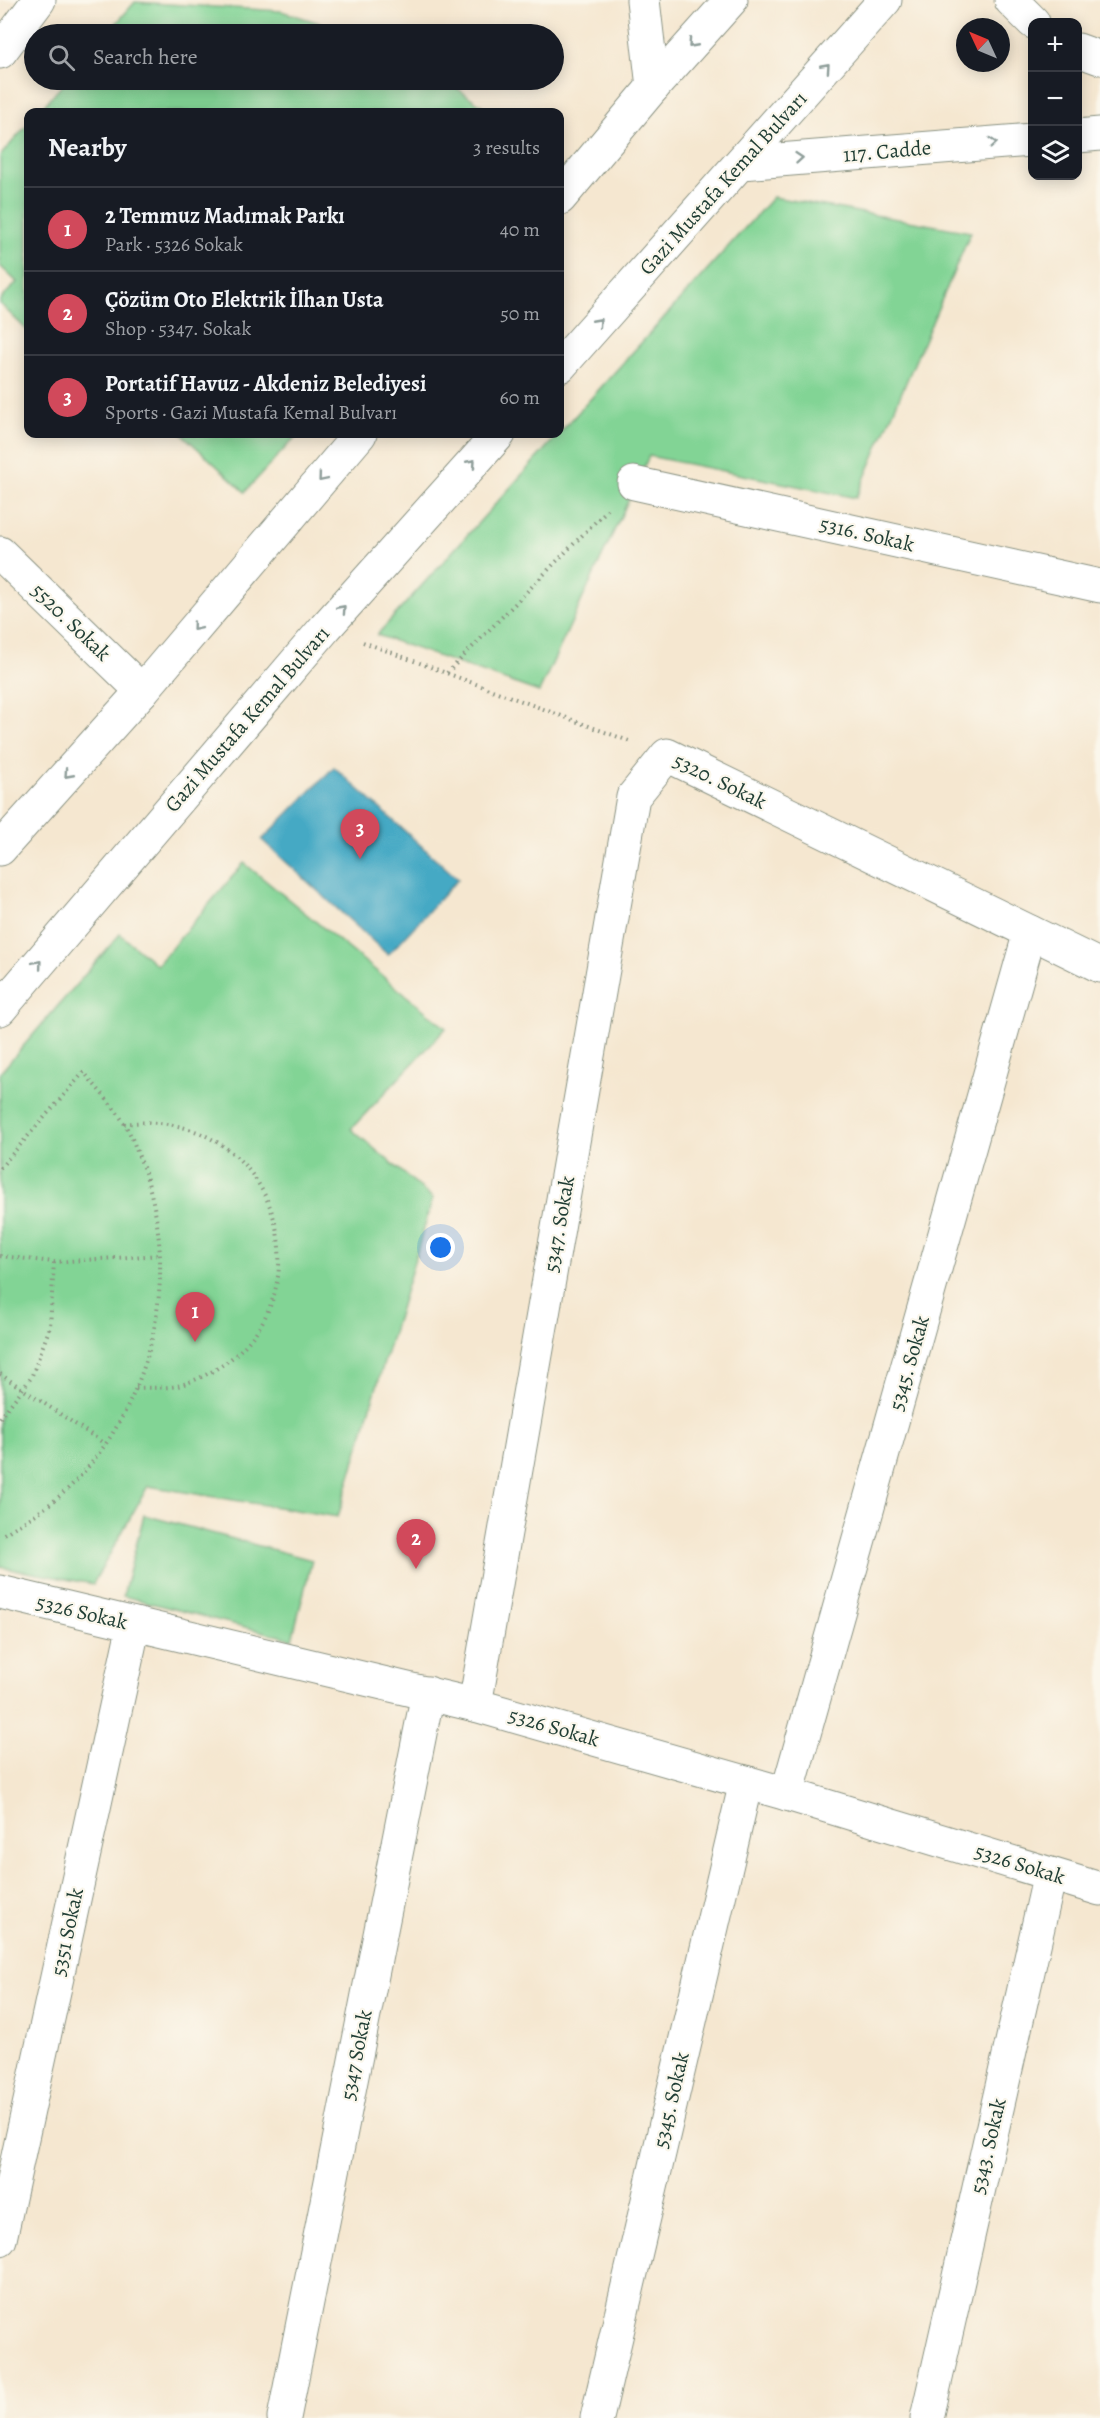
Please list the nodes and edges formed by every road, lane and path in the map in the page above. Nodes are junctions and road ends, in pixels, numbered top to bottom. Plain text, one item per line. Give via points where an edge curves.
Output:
1 (39, 0) edge
2 (643, 0) edge
3 (731, 0) edge
4 (885, 0) edge
5 (1011, 0) edge
6 (1029, 18) edge
7 (6, 35) edge
8 (1082, 52) edge
9 (1100, 58) edge
10 (653, 87) junction
11 (1100, 134) edge
12 (1082, 136) edge
13 (1028, 140) edge
14 (741, 163) junction
15 (564, 193) edge
16 (564, 362) edge
17 (357, 438) edge
18 (495, 438) edge
19 (634, 483) joint
20 (0, 553) edge
21 (1100, 586) edge
22 (325, 628) junction
23 (447, 673) junction
24 (142, 691) junction
25 (666, 755) junction
26 (0, 849) edge
27 (1030, 932) junction
28 (1100, 966) edge
29 (0, 1009) edge
30 (124, 1124) junction
31 (0, 1168) edge
32 (161, 1255) junction
33 (0, 1256) edge
34 (54, 1262) junction
35 (0, 1374) edge
36 (23, 1388) junction
37 (136, 1388) junction
38 (0, 1419) edge
39 (105, 1444) junction
40 (0, 1536) edge
41 (0, 1592) edge
42 (134, 1624) junction
43 (428, 1693) junction
44 (475, 1705) junction
45 (746, 1782) junction
46 (787, 1794) junction
47 (1050, 1874) junction
48 (1100, 1889) edge
49 (0, 2239) edge
50 (284, 2418) edge
51 (597, 2418) edge
52 (927, 2418) edge

1 - 7 main road
2 - 10 main road
3 -> 10 main road
14 -> 4 main road, Gazi Mustafa Kemal Bulvarı
5 - 6 main road
8 - 9 main road
10 - 15 main road
11 - 12 main road
14 -> 13 main road, 117. Cadde
16 -> 14 main road, Gazi Mustafa Kemal Bulvarı
17 -> 24 main road
22 -> 18 main road, Gazi Mustafa Kemal Bulvarı
19 - 21 main road, 5316. Sokak
19 - 23 path
20 - 24 main road, 5520. Sokak
22 - 23 path, 5320. Sokak
29 -> 22 main road, Gazi Mustafa Kemal Bulvarı
23 - 25 path, 5320. Sokak
24 -> 26 main road
25 - 27 main road, 5320. Sokak
25 - 44 main road, 5347. Sokak via 633,797
27 - 28 main road, 5320. Sokak
27 - 46 main road, 5345. Sokak
30 - 31 path via 84,1072
30 - 32 path via 150,1186
30 - 37 path via 178,1125 219,1142 252,1172 263,1191 273,1210 281,1254 274,1298 253,1337 220,1368 179,1386
32 - 34 path
32 - 37 path via 159,1308 145,1369
33 - 34 path
34 - 36 path via 50,1327 31,1378
35 - 36 path
36 - 38 path
36 - 39 path
37 - 39 path via 119,1425
39 - 40 path via 82,1474 44,1509
41 - 42 main road, 5326 Sokak
42 - 43 main road, 5326 Sokak
42 - 49 main road, 5351 Sokak
43 - 44 main road, 5326 Sokak
43 - 50 main road, 5347 Sokak
44 - 45 main road, 5326 Sokak
45 - 46 main road, 5326 Sokak
45 - 51 main road, 5345. Sokak
46 - 47 main road, 5326 Sokak
47 - 48 main road, 5326 Sokak
47 - 52 main road, 5343. Sokak

